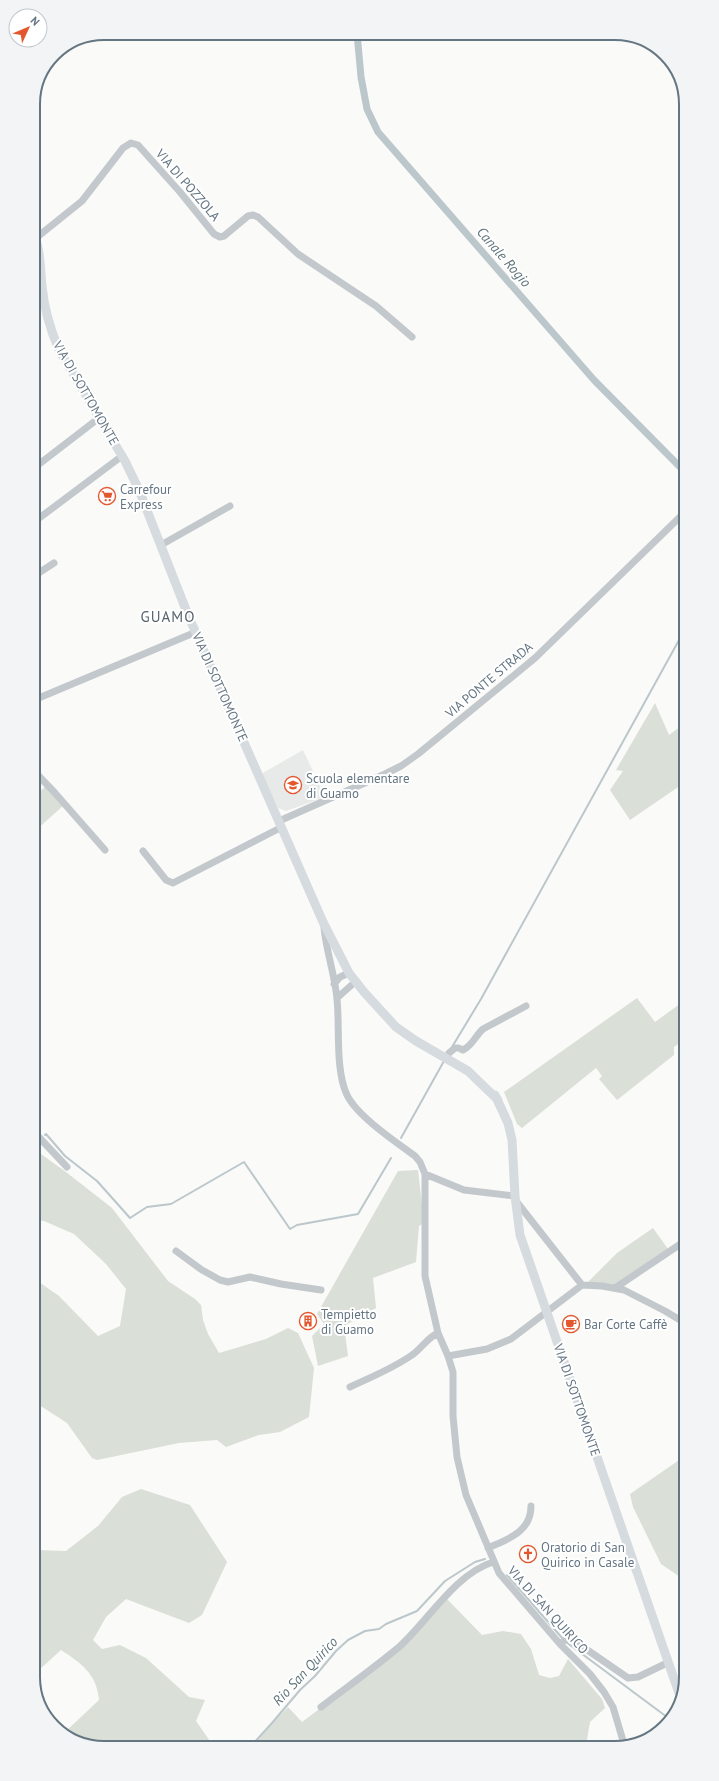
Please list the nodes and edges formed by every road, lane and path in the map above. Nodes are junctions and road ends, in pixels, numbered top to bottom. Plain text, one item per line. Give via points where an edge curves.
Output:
1 (40, 232) edge
2 (40, 267) edge
3 (42, 287) joint
4 (412, 337) dead end
5 (99, 418) junction
6 (122, 456) junction
7 (40, 463) edge
8 (230, 506) dead end
9 (40, 518) edge
10 (679, 518) edge
11 (161, 545) junction
12 (54, 563) dead end
13 (40, 572) edge
14 (196, 632) junction
15 (40, 697) edge
16 (40, 777) edge
17 (281, 824) junction
18 (104, 850) dead end
19 (143, 851) dead end
20 (323, 923) junction
21 (349, 973) junction
22 (355, 982) junction
23 (334, 984) junction
24 (337, 998) junction
25 (526, 1006) dead end
26 (390, 1019) junction
27 (456, 1050) junction
28 (498, 1100) junction
29 (40, 1138) edge
30 (67, 1167) dead end
31 (425, 1174) junction
32 (515, 1198) junction
33 (679, 1245) edge
34 (176, 1251) dead end
35 (582, 1285) junction
36 (615, 1288) junction
37 (321, 1290) dead end
38 (547, 1313) junction
39 (679, 1320) edge
40 (438, 1333) junction
41 (448, 1356) junction
42 (350, 1387) dead end
43 (532, 1506) dead end
44 (488, 1548) junction
45 (493, 1562) junction
46 (563, 1642) junction
47 (667, 1663) junction
48 (678, 1691) edge
49 (321, 1707) dead end
50 (623, 1740) edge

1 - 4 street, VIA DI POZZOLA via 82,201 123,148 131,143 138,145 214,234 224,236 248,216 258,217 298,254 376,306
2 - 3 main road, VIA DI SOTTOMONTE
3 - 5 main road, VIA DI SOTTOMONTE via 51,332
5 - 6 main road, VIA DI SOTTOMONTE
5 - 7 street
6 - 9 street
6 - 11 main road, VIA DI SOTTOMONTE
8 - 11 street
10 - 17 street, VIA PONTE STRADA via 536,658 418,754 401,766
11 - 14 main road, VIA DI SOTTOMONTE
12 - 13 street
14 - 15 street
14 - 17 main road, VIA DI SOTTOMONTE
16 - 18 street
17 - 19 street, VIA PONTE STRADA via 173,883 166,880
17 - 20 main road, VIA DI SOTTOMONTE
20 - 21 main road, VIA DI SOTTOMONTE
20 - 23 street, VIA DI SAN QUIRICO
21 - 22 main road, VIA DI SOTTOMONTE
21 - 23 street via 340,977
22 - 24 street
22 - 26 main road, VIA DI SOTTOMONTE
23 - 24 street, VIA DI SAN QUIRICO
24 - 31 street, VIA DI SAN QUIRICO via 341,1076 348,1096 353,1105 415,1156
25 - 27 street via 483,1030 468,1048
26 - 27 main road, VIA DI SOTTOMONTE
26 - 28 main road, VIA DI SOTTOMONTE via 411,1038 468,1071
27 - 28 main road, VIA DI SOTTOMONTE via 492,1087
28 - 32 main road, VIA DI SOTTOMONTE via 512,1140
29 - 30 street
31 - 32 street via 464,1190
31 - 40 street, VIA DI SAN QUIRICO via 425,1276
32 - 35 street
32 - 38 main road, VIA DI SOTTOMONTE via 520,1235
33 - 36 street
34 - 37 street via 220,1280 228,1282 250,1277
35 - 36 street
35 - 38 street
36 - 39 street via 632,1294
38 - 41 street via 500,1344
38 - 47 main road, VIA DI SOTTOMONTE
40 - 41 street, VIA DI SAN QUIRICO
40 - 42 street via 397,1365
41 - 44 street, VIA DI SAN QUIRICO via 453,1372 456,1458 466,1495
43 - 44 street via 530,1520 516,1535
44 - 45 street, VIA DI SAN QUIRICO
45 - 46 street, VIA DI SAN QUIRICO via 499,1574
45 - 49 street via 474,1570 400,1646
46 - 47 street via 570,1638 628,1678 638,1677
46 - 50 street, VIA DI SAN QUIRICO via 604,1692 613,1707
47 - 48 main road, VIA DI SOTTOMONTE

